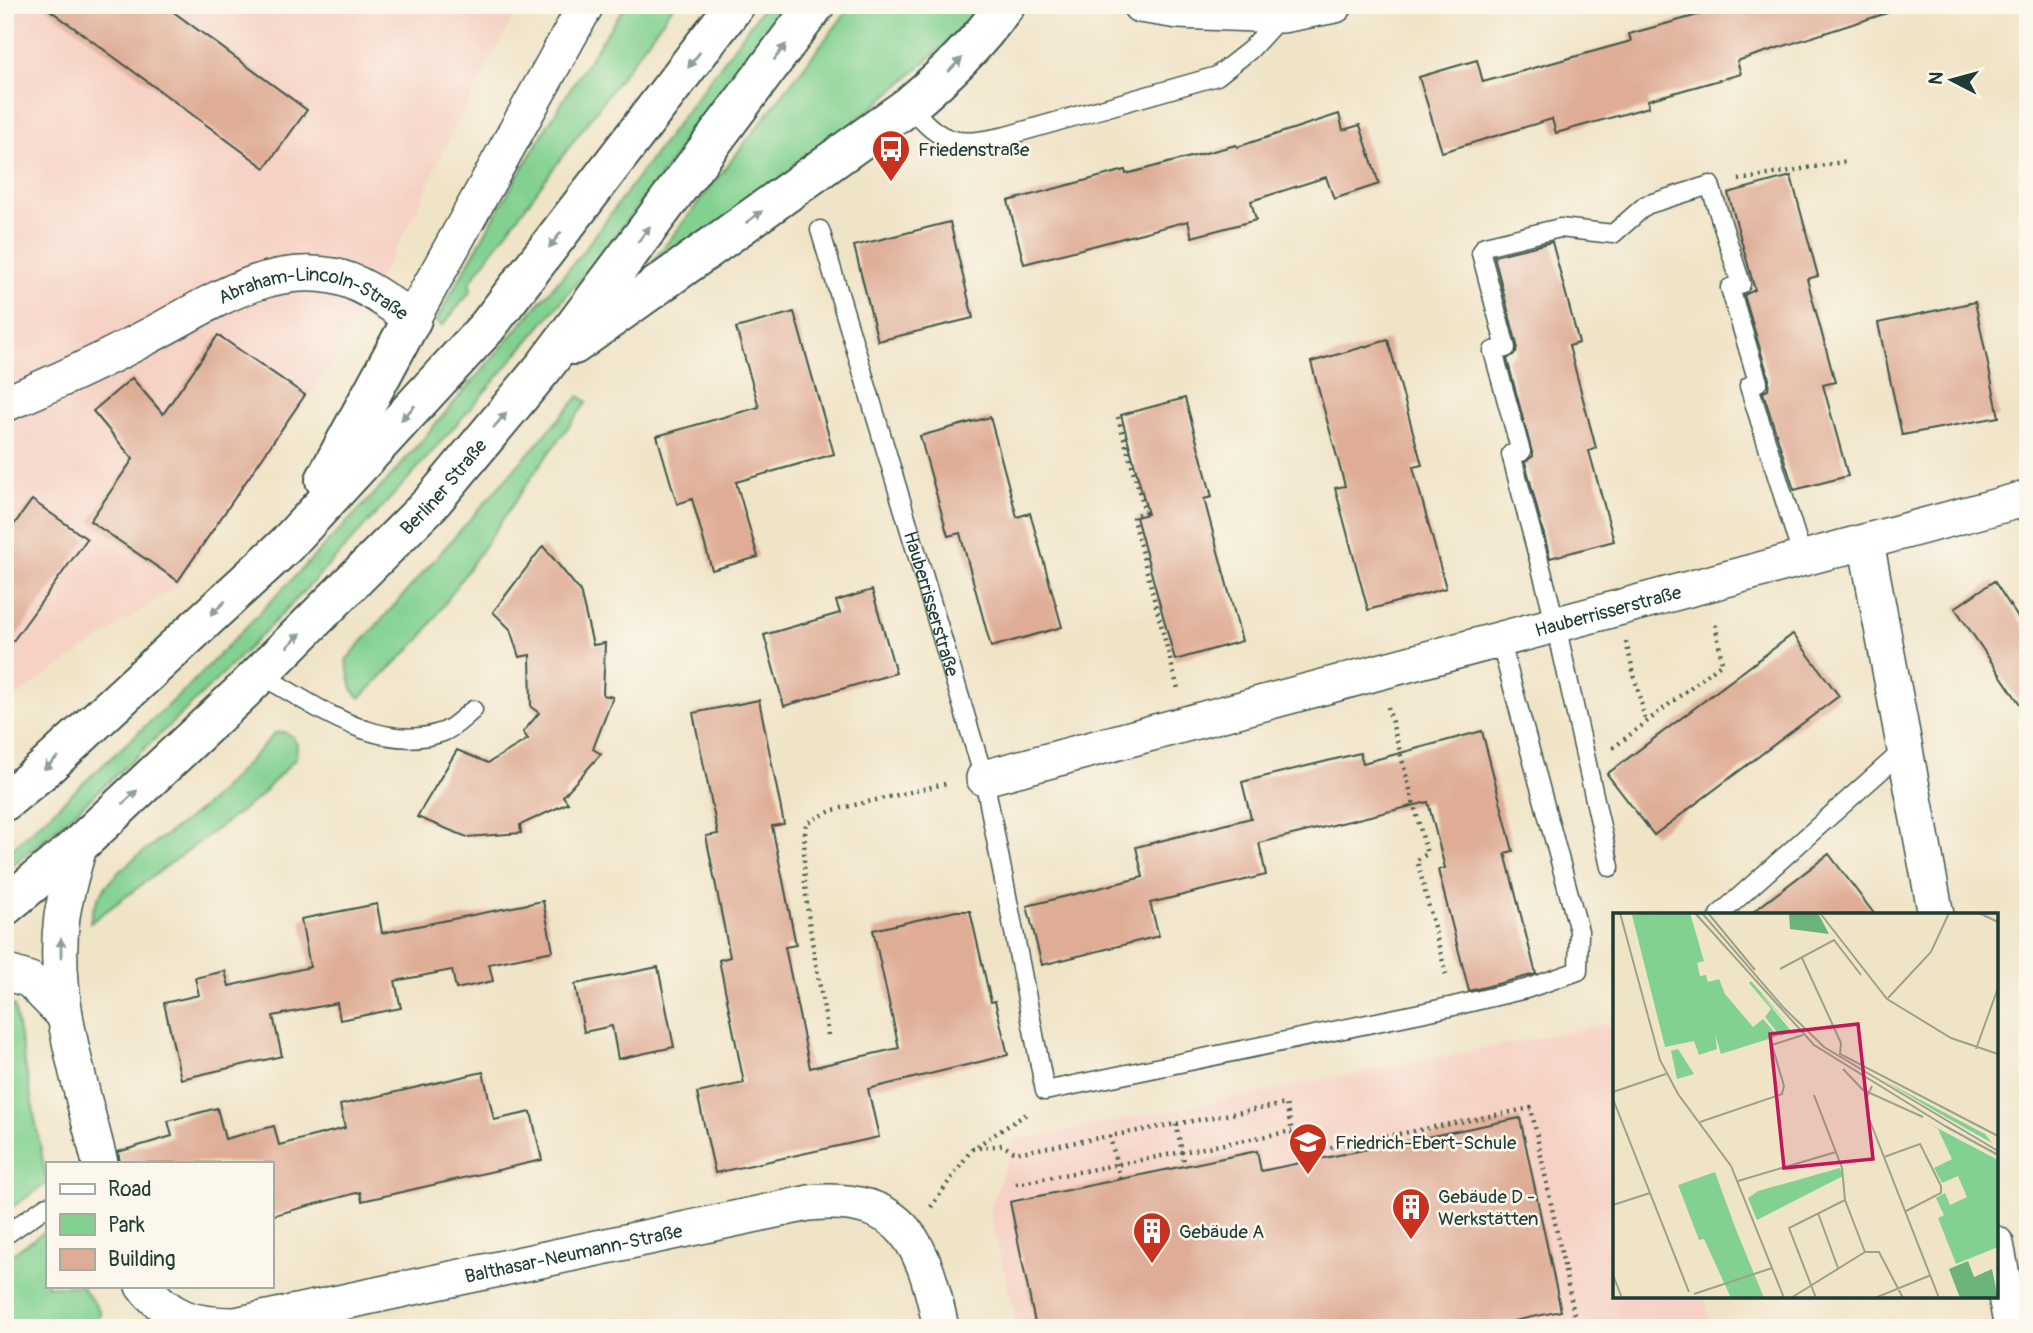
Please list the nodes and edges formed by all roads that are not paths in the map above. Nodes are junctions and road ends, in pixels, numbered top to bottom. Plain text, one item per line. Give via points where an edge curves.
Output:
1 (586, 5) edge
2 (735, 5) edge
3 (815, 5) edge
4 (1005, 5) edge
5 (1140, 5) edge
6 (1335, 5) edge
7 (1282, 15) junction
8 (911, 105) junction
9 (820, 230) dead end
10 (412, 319) junction
11 (544, 367) junction
12 (5, 404) edge
13 (2028, 498) edge
14 (1866, 542) junction
15 (286, 545) junction
16 (1803, 559) junction
17 (1556, 625) junction
18 (1500, 640) junction
19 (259, 674) junction
20 (473, 710) dead end
21 (1905, 749) junction
22 (984, 778) junction
23 (5, 802) edge
24 (80, 844) junction
25 (1610, 867) dead end
26 (5, 906) edge
27 (1721, 913) edge
28 (1936, 913) edge
29 (5, 972) edge
30 (65, 1016) junction
31 (100, 1162) edge
32 (46, 1207) edge
33 (5, 1235) edge
34 (1998, 1254) edge
35 (145, 1288) edge
36 (941, 1328) edge
37 (2012, 1328) edge

1 - 10 street, Abraham-Lincoln-Straße
2 -> 15 main road via 486,327
11 -> 3 main road, Berliner Straße
8 -> 4 main road via 953,68
5 - 7 street
6 - 7 street
7 - 8 lane via 1250,50 1217,76 1006,136 954,142 923,123
11 -> 8 main road
9 - 22 lane, Hauberrisserstraße
10 - 12 street, Abraham-Lincoln-Straße via 359,284 332,276 289,274 247,284 144,340
10 - 15 main road via 356,427
19 -> 11 main road, Berliner Straße via 431,503
13 - 14 street, Hauberrisserstraße
14 - 16 street, Hauberrisserstraße
14 - 21 street
15 -> 23 main road
16 - 17 street, Hauberrisserstraße
16 - 17 lane via 1749,386 1758,382 1730,288 1741,284 1710,185 1646,205 1614,234 1560,228 1496,242 1481,253 1506,348 1493,351 1521,452 1511,454
17 - 18 street, Hauberrisserstraße
17 - 25 lane
18 - 22 street, Hauberrisserstraße
18 - 22 lane via 1579,931 1578,971 1526,989 1045,1091
19 - 20 lane via 382,736 409,740 445,731
24 -> 19 main road, Berliner Straße
21 - 27 lane
21 - 28 street
24 - 26 main road, Berliner Straße
30 -> 24 street via 62,919
29 - 30 street via 30,980
30 - 31 street
32 - 33 lane
34 - 37 street
35 - 36 street, Balthasar-Neumann-Straße via 176,1317 208,1325 235,1325 809,1203 858,1203 895,1222 910,1236 927,1266

